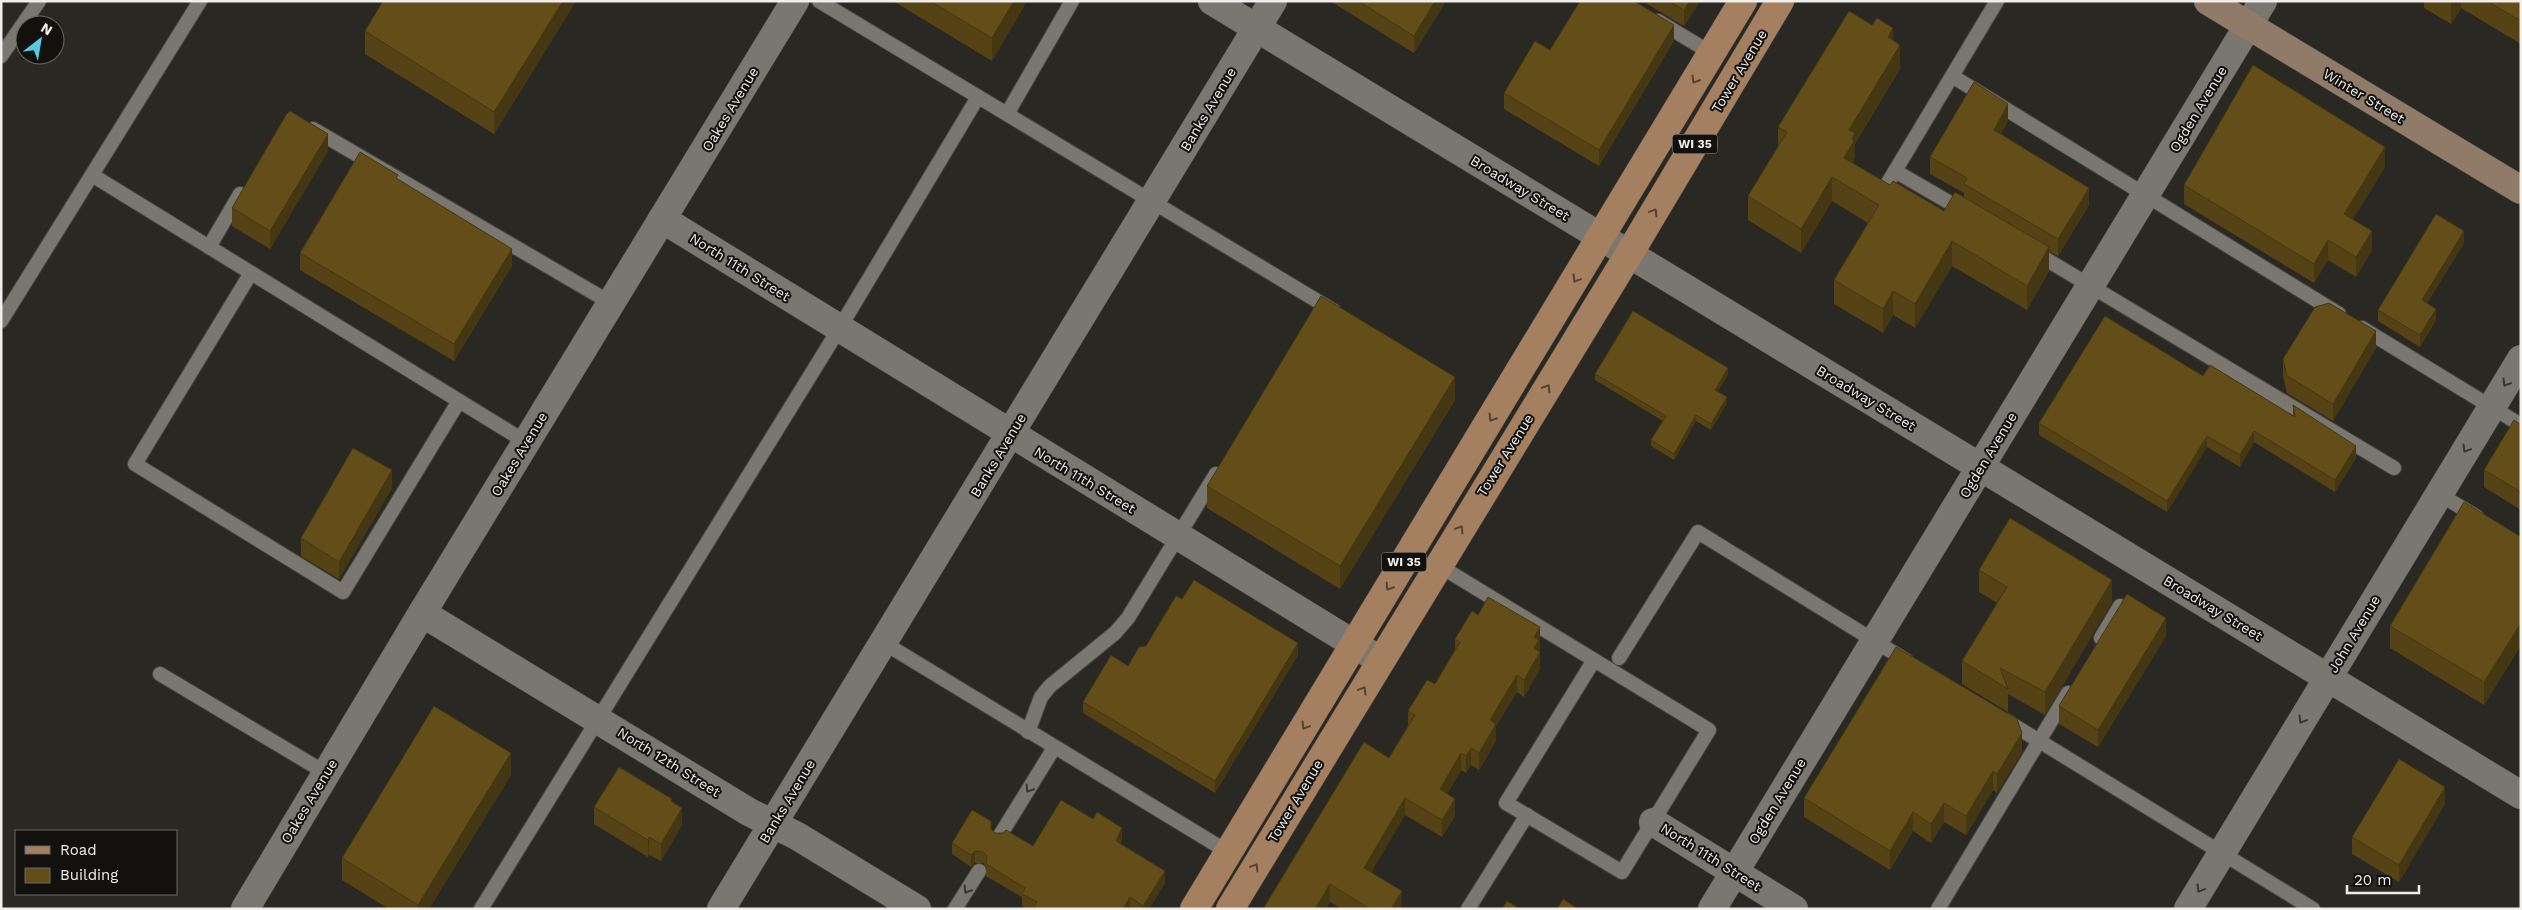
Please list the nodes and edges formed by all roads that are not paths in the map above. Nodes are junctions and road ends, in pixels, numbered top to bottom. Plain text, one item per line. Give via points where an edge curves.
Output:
1 (39, 1) edge
2 (200, 1) edge
3 (795, 1) edge
4 (819, 1) edge
5 (1072, 1) edge
6 (1212, 1) edge
7 (1274, 1) edge
8 (1743, 1) edge
9 (1780, 1) edge
10 (1997, 1) edge
11 (2208, 1) edge
12 (2263, 1) edge
13 (1647, 15) edge
14 (2248, 26) junction
15 (1257, 28) junction
16 (1711, 53) junction
17 (1, 56) edge
18 (1952, 76) junction
19 (978, 97) junction
20 (1007, 114) junction
21 (299, 121) edge
22 (1895, 171) junction
23 (92, 175) junction
24 (249, 179) edge
25 (2521, 190) edge
26 (1883, 191) edge
27 (2146, 194) junction
28 (1152, 201) junction
29 (662, 219) junction
30 (1980, 221) edge
31 (1602, 238) junction
32 (2023, 245) edge
33 (209, 247) junction
34 (1629, 254) junction
35 (251, 273) junction
36 (2091, 285) junction
37 (1320, 302) junction
38 (611, 303) junction
39 (1343, 316) edge
40 (1310, 318) edge
41 (1, 321) edge
42 (838, 328) junction
43 (2521, 359) edge
44 (459, 401) junction
45 (2491, 408) junction
46 (2521, 426) edge
47 (1010, 435) junction
48 (526, 442) junction
49 (1223, 463) edge
50 (1980, 467) junction
51 (2394, 468) dead end
52 (2439, 494) junction
53 (2488, 525) edge
54 (1178, 537) junction
55 (1438, 565) junction
56 (2120, 606) edge
57 (422, 613) junction
58 (1875, 641) junction
59 (884, 642) junction
60 (1354, 645) junction
61 (2095, 648) edge
62 (1619, 658) dead end
63 (1380, 660) junction
64 (1594, 660) junction
65 (1916, 666) edge
66 (160, 674) dead end
67 (2328, 678) junction
68 (2075, 682) edge
69 (1990, 712) edge
70 (598, 719) junction
71 (1028, 732) junction
72 (2040, 742) junction
73 (1054, 748) junction
74 (326, 773) junction
75 (2521, 795) edge
76 (1527, 815) junction
77 (1653, 822) junction
78 (773, 825) junction
79 (999, 837) edge
80 (1228, 852) junction
81 (2222, 853) junction
82 (979, 871) dead end
83 (1734, 872) junction
84 (245, 909) edge
85 (481, 909) edge
86 (722, 909) edge
87 (917, 909) edge
88 (955, 909) edge
89 (1194, 909) edge
90 (1230, 909) edge
91 (1468, 909) edge
92 (1712, 909) edge
93 (1794, 909) edge
94 (1938, 909) edge
95 (2188, 909) edge
96 (2314, 909) edge

1 - 17 lane
2 - 23 lane
3 - 29 street, Oakes Avenue
4 - 19 lane
5 - 20 lane
6 - 15 street, Broadway Street
7 - 15 street, Banks Avenue
8 - 16 main road, WI 35
34 -> 9 main road, Tower Avenue / WI 35
10 - 18 lane
11 - 14 street, Winter Street
12 - 14 street, Ogden Avenue
13 - 16 lane
14 - 25 street, Winter Street
14 - 27 street, Ogden Avenue
15 - 28 street, Banks Avenue
15 - 31 street, Broadway Street
16 -> 31 main road, WI 35
18 - 22 lane
18 - 27 lane
19 - 20 lane
19 - 42 lane
20 - 28 lane
21 - 38 lane
22 - 26 lane
22 - 30 lane
23 - 33 lane
23 - 41 lane
24 - 33 lane
27 - 36 street, Ogden Avenue
27 - 45 lane
28 - 37 lane
28 - 47 street, Banks Avenue
29 - 38 street, Oakes Avenue
29 - 42 street, North 11th Street
31 - 34 street, Broadway Street
31 -> 60 main road, WI 35
32 - 36 lane
33 - 35 lane
34 - 50 street, Broadway Street
55 -> 34 main road, Tower Avenue / WI 35
35 - 44 lane
35 - 44 lane via 135,464 343,592
36 - 50 street, Ogden Avenue
36 - 51 lane
37 - 39 lane
37 - 40 lane
38 - 48 street, Oakes Avenue
42 - 47 street, North 11th Street
42 - 70 lane
43 -> 45 street, John Avenue
44 - 48 lane
45 - 46 lane
45 -> 52 street, John Avenue
47 - 54 street, North 11th Street
47 - 59 street, Banks Avenue
48 - 57 street, Oakes Avenue
49 - 54 lane
50 - 58 street, Ogden Avenue
50 - 67 street, Broadway Street
52 - 53 lane
52 - 67 street, John Avenue
54 - 60 street, North 11th Street
54 - 71 lane via 1122,625 1046,691
55 - 63 main road, Tower Avenue / WI 35
55 - 64 lane
56 - 61 lane
57 - 70 street, North 12th Street
57 - 74 street, Oakes Avenue
58 - 62 lane via 1698,532
58 - 65 lane
58 - 83 street, Ogden Avenue
59 - 71 lane
59 - 78 street, Banks Avenue
60 - 63 street, North 11th Street
60 -> 80 main road, WI 35
90 -> 63 main road, Tower Avenue / WI 35
64 - 76 lane via 1506,803
64 - 77 lane via 1709,730
66 - 74 lane
67 - 75 street, Broadway Street
67 -> 81 street, John Avenue
68 - 72 lane
69 - 72 lane
70 - 78 street, North 12th Street
70 - 85 lane
71 - 73 lane
72 - 81 lane
72 - 94 lane
73 -> 79 lane
73 - 80 lane
74 - 84 street, Oakes Avenue
76 - 77 lane via 1622,872
76 - 91 lane
77 - 83 street, North 11th Street
78 - 86 street, Banks Avenue
78 - 87 street, North 12th Street via 797,836
80 - 89 main road, WI 35
81 -> 95 street, John Avenue
81 - 96 lane
82 -> 88 lane
83 - 92 street, Ogden Avenue
83 - 93 street, North 11th Street

